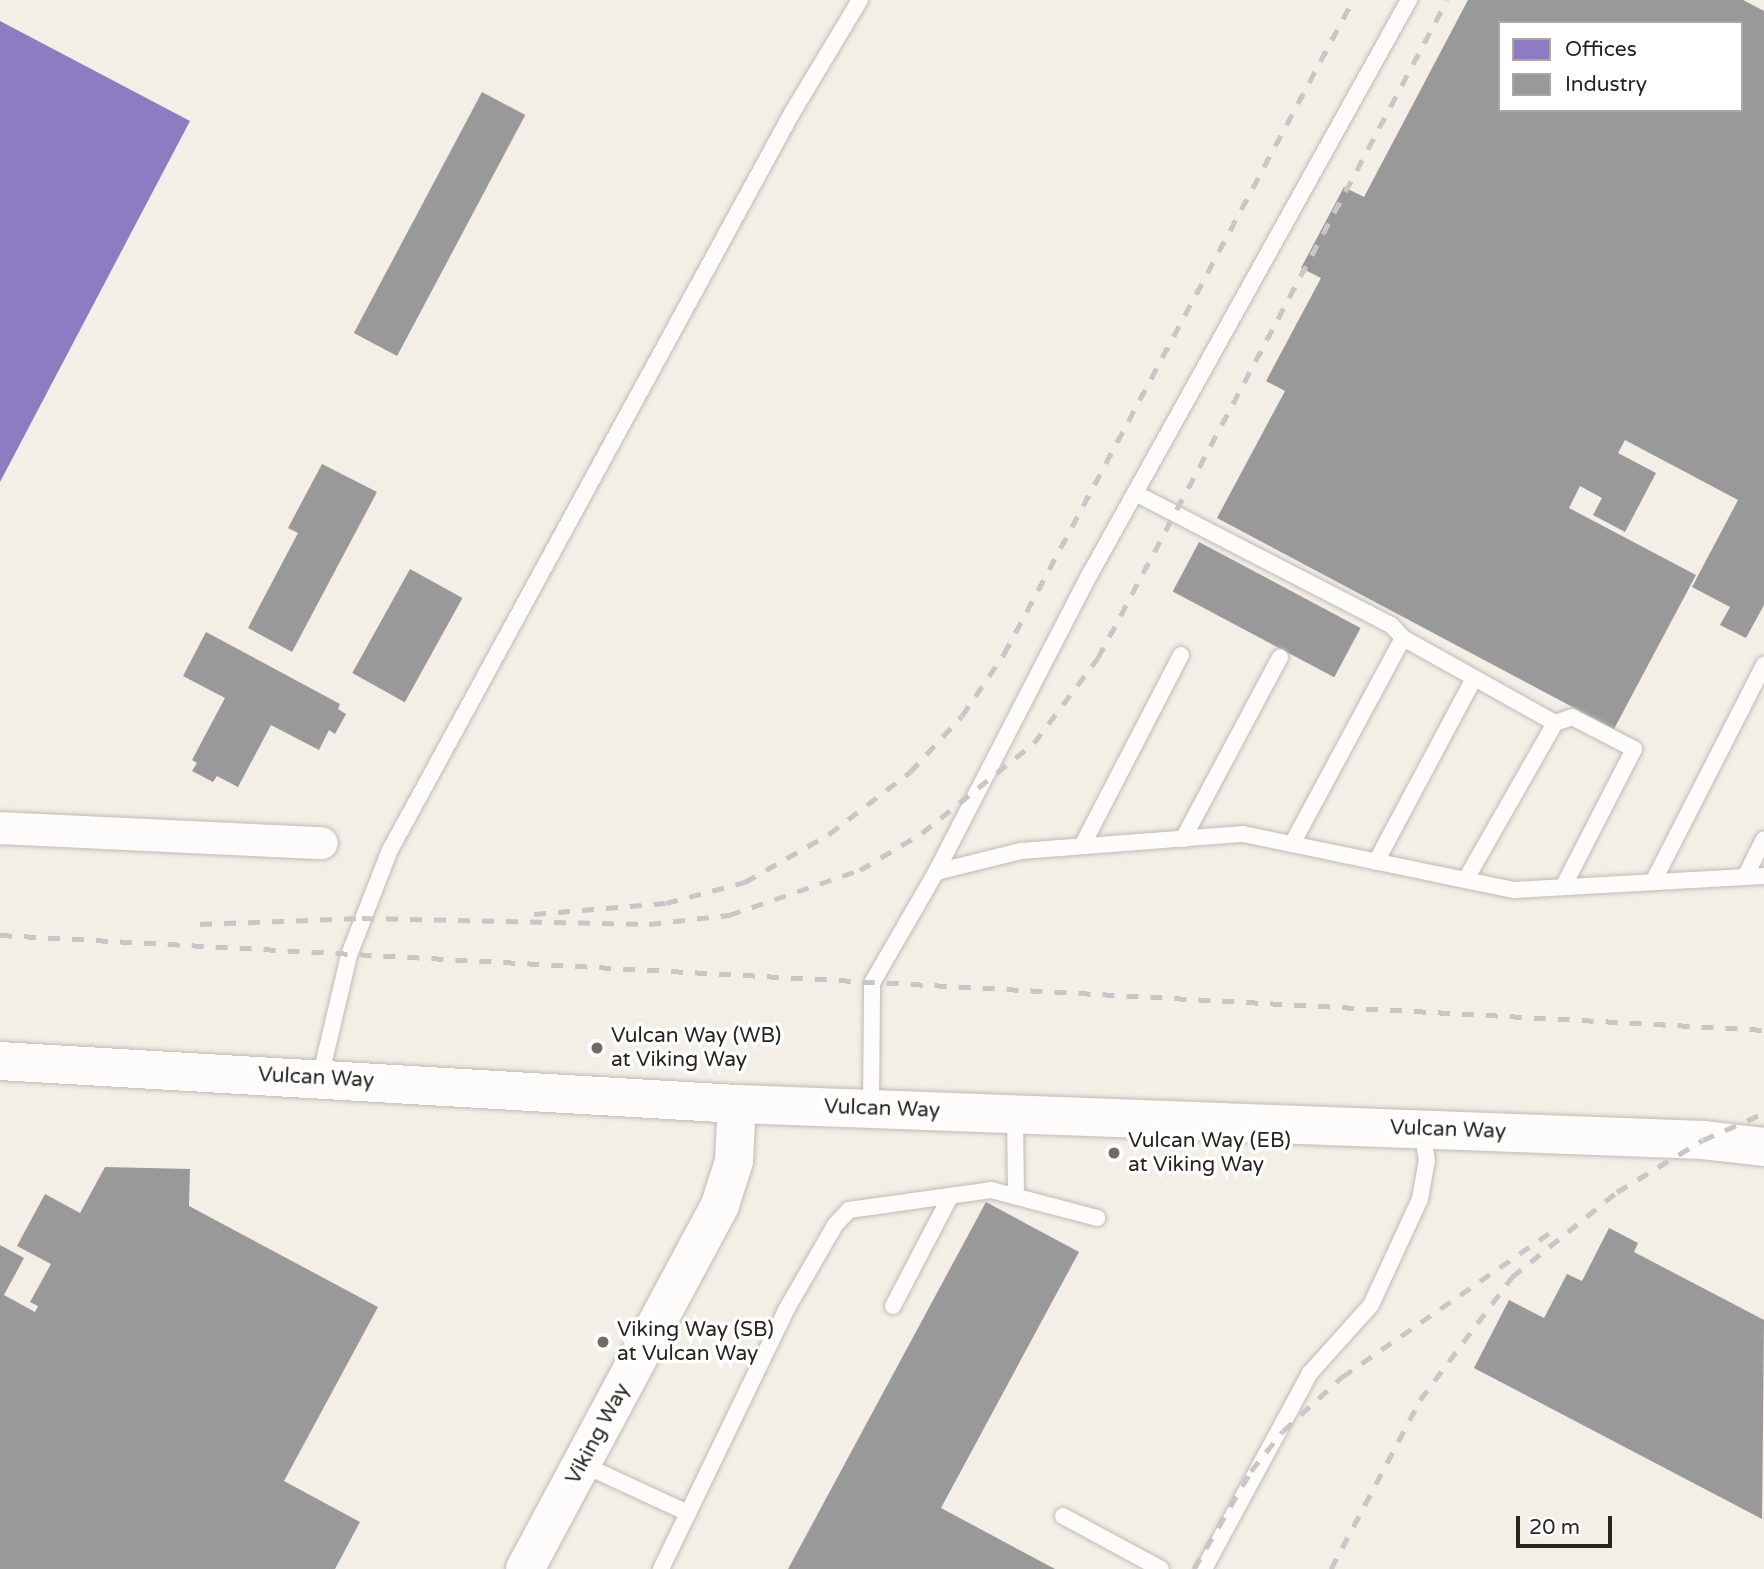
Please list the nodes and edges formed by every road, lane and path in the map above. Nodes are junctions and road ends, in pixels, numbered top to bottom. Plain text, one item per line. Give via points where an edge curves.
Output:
1 (860, 0) edge
2 (1409, 0) edge
3 (1135, 493) junction
4 (1403, 638) junction
5 (1181, 655) dead end
6 (1280, 657) dead end
7 (1764, 665) edge
8 (1473, 680) junction
9 (1555, 723) junction
10 (0, 828) edge
11 (1183, 839) junction
12 (1764, 839) edge
13 (322, 843) dead end
14 (1292, 844) junction
15 (1082, 846) junction
16 (1376, 862) junction
17 (936, 872) junction
18 (1764, 876) edge
19 (1467, 877) junction
20 (1745, 877) junction
21 (1653, 882) junction
22 (1563, 887) junction
23 (0, 1061) edge
24 (320, 1078) junction
25 (737, 1104) junction
26 (871, 1108) junction
27 (1016, 1114) junction
28 (1422, 1129) junction
29 (1764, 1147) edge
30 (1016, 1196) junction
31 (950, 1197) junction
32 (1097, 1218) dead end
33 (893, 1306) dead end
34 (582, 1464) junction
35 (688, 1513) junction
36 (1063, 1516) dead end
37 (525, 1569) edge
38 (661, 1569) edge
39 (1161, 1569) edge
40 (1204, 1569) edge

1 - 24 lane via 792,113 390,849 349,955
2 - 3 lane
3 - 4 lane via 1391,625
3 - 17 lane
4 - 8 lane
4 - 14 lane
5 - 15 lane
6 - 11 lane
7 - 21 lane
8 - 9 lane
8 - 16 lane
9 - 19 lane
9 - 22 lane via 1572,716 1634,750
10 - 13 street
11 - 14 lane via 1243,834
11 - 15 lane
12 - 20 lane
14 - 16 lane
15 - 17 lane via 1021,851
16 - 19 lane
17 - 26 lane via 872,984
18 - 20 lane
19 - 22 lane via 1514,890
20 - 21 lane
21 - 22 lane
23 - 24 street, Vulcan Way
24 - 25 street, Vulcan Way
25 - 26 street, Vulcan Way
25 - 34 street, Viking Way via 734,1161 719,1205
26 - 27 street, Vulcan Way
27 - 28 street, Vulcan Way
27 - 30 lane
28 - 29 street, Vulcan Way
28 - 40 lane via 1427,1161 1420,1199 1371,1305 1310,1373
30 - 31 lane via 991,1190
30 - 32 lane
31 - 33 lane
31 - 35 lane via 849,1210 835,1225 786,1310
34 - 35 lane
34 - 37 street, Viking Way
35 - 38 lane
36 - 39 lane

